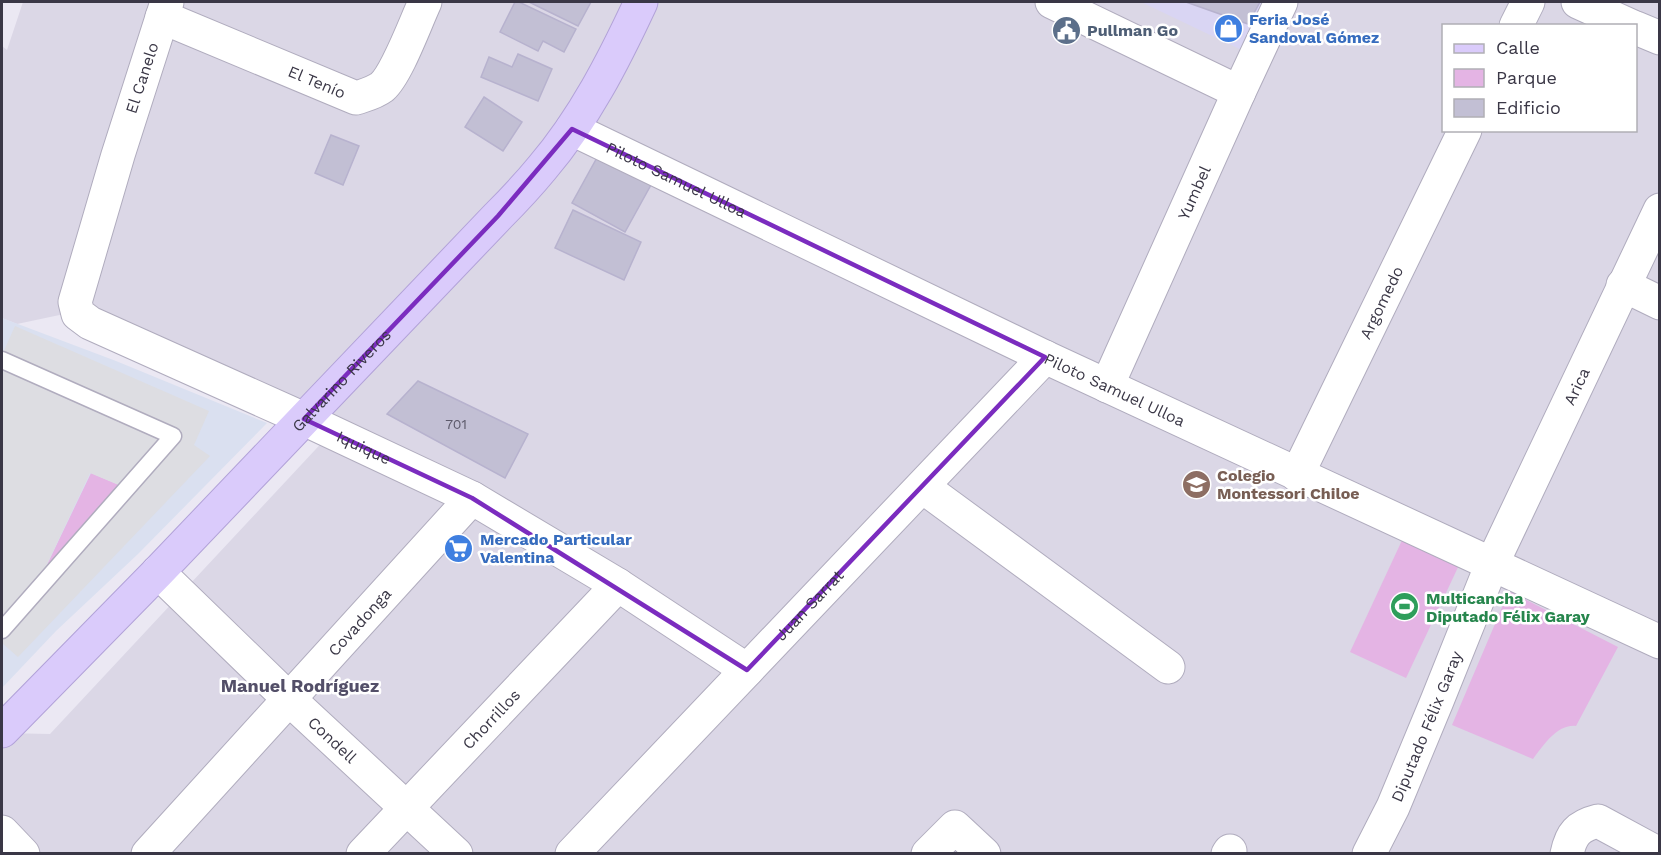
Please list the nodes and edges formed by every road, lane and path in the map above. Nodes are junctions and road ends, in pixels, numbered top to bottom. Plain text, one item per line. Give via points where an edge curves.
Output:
1 (425, 2) edge
2 (641, 2) edge
3 (1052, 2) edge
4 (1281, 2) edge
5 (1528, 2) edge
6 (1578, 2) edge
7 (165, 9) edge
8 (1517, 24) edge
9 (1627, 24) edge
10 (1637, 29) edge
11 (1659, 39) edge
12 (1239, 92) junction
13 (572, 129) junction
14 (1464, 132) edge
15 (118, 155) joint
16 (1659, 210) edge
17 (1623, 285) junction
18 (1659, 303) edge
19 (1045, 357) junction
20 (2, 360) edge
21 (1107, 386) junction
22 (304, 419) junction
23 (1297, 475) junction
24 (922, 487) junction
25 (472, 498) junction
26 (1492, 564) junction
27 (158, 572) junction
28 (618, 585) junction
29 (2, 630) edge
30 (1659, 642) edge
31 (1168, 667) dead end
32 (747, 670) junction
33 (289, 699) junction
34 (5, 724) edge
35 (406, 808) junction
36 (2, 832) edge
37 (23, 854) edge
38 (148, 854) edge
39 (363, 854) edge
40 (456, 854) edge
41 (572, 854) edge
42 (928, 854) edge
43 (984, 854) edge
44 (1369, 854) edge
45 (1567, 854) edge
46 (1659, 854) edge

1 - 7 street, El Tenío via 391,76 371,94 356,98
2 - 13 main road, Galvarino Riveros via 618,52
3 - 12 street
4 - 12 street, Yumbel
5 - 8 street
6 - 9 street
7 - 15 street, El Canelo
10 - 11 street
12 - 21 street, Yumbel
13 - 19 street, Piloto Samuel Ulloa
13 - 22 main road, Galvarino Riveros via 506,208
14 - 23 street, Argomedo
15 - 22 street, Iquique via 75,302 78,314 90,323
16 - 17 street, Arica
17 - 18 street
17 - 26 street, Arica
19 - 21 street, Piloto Samuel Ulloa
19 - 24 street, Juan Sarrat
20 - 29 lane via 172,436
21 - 23 street, Piloto Samuel Ulloa
22 - 25 street, Iquique
22 - 27 main road, Galvarino Riveros
23 - 26 street, Piloto Samuel Ulloa
24 - 31 street
24 - 32 street, Juan Sarrat
25 - 28 street, Iquique
25 - 33 street, Covadonga
26 - 30 street, Piloto Samuel Ulloa
26 - 44 street, Diputado Félix Garay via 1398,796
27 - 33 street, Condell
27 - 34 main road, Galvarino Riveros
28 - 32 street, Iquique
28 - 35 street, Chorrillos
32 - 41 street, Juan Sarrat
33 - 35 street, Condell
33 - 38 street, Covadonga
35 - 39 street, Chorrillos
35 - 40 street, Condell
36 - 37 street
42 - 43 street via 955,827
45 - 46 street via 1576,831 1598,821

